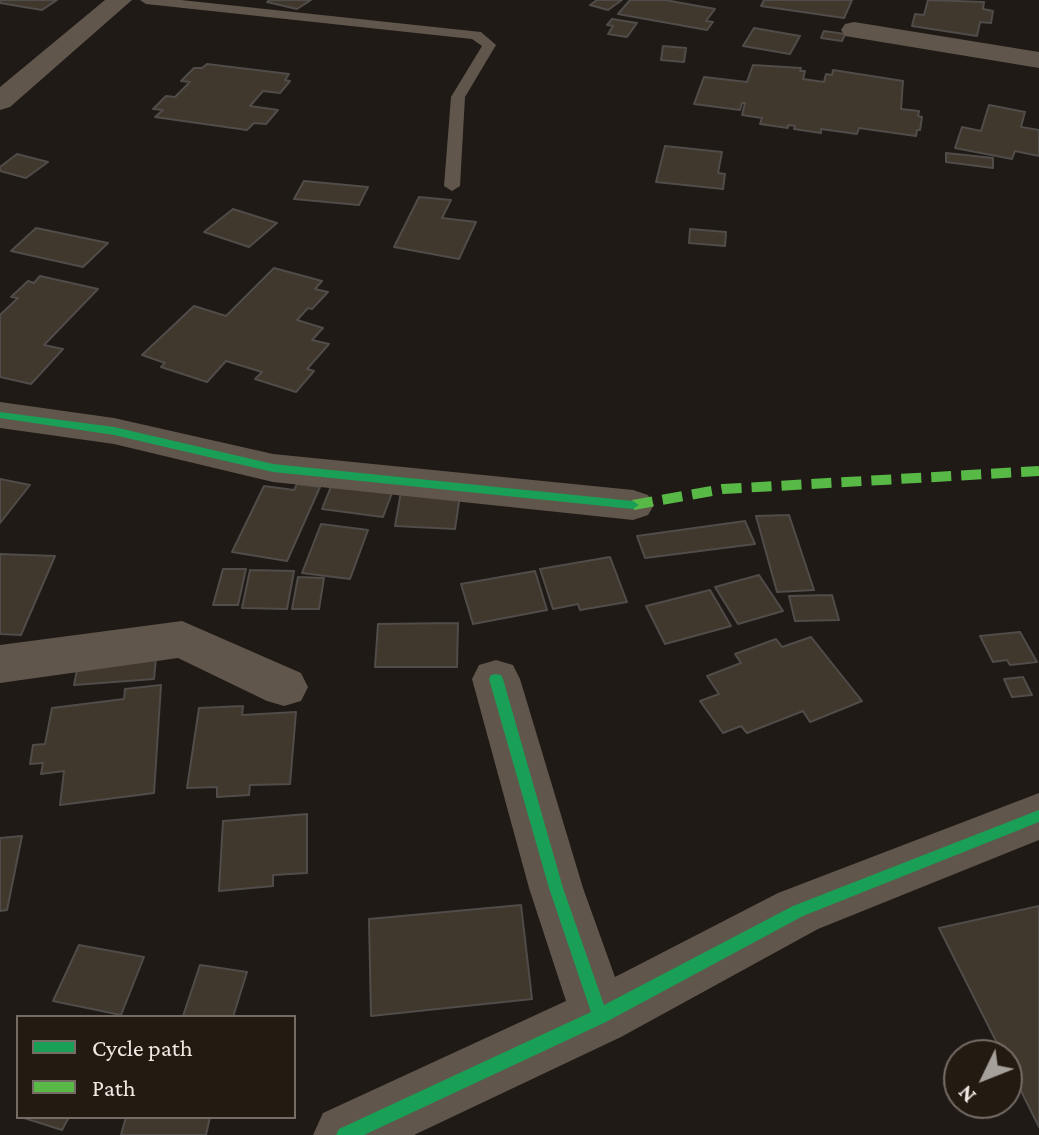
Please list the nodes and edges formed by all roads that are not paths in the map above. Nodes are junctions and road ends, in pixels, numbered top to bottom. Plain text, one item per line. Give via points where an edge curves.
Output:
1 (120, 0) edge
2 (146, 0) edge
3 (854, 30) dead end
4 (1039, 60) edge
5 (0, 101) edge
6 (452, 186) dead end
7 (0, 415) edge
8 (633, 505) dead end
9 (0, 664) edge
10 (496, 679) dead end
11 (284, 687) dead end
12 (1039, 816) edge
13 (600, 1016) junction
14 (345, 1135) edge

1 - 5 street
2 - 6 lane via 476,35 489,45 458,97
3 - 4 street
7 - 8 street via 114,431 273,468
9 - 11 street via 182,639
10 - 13 street via 556,888
12 - 13 street via 798,911
13 - 14 street

